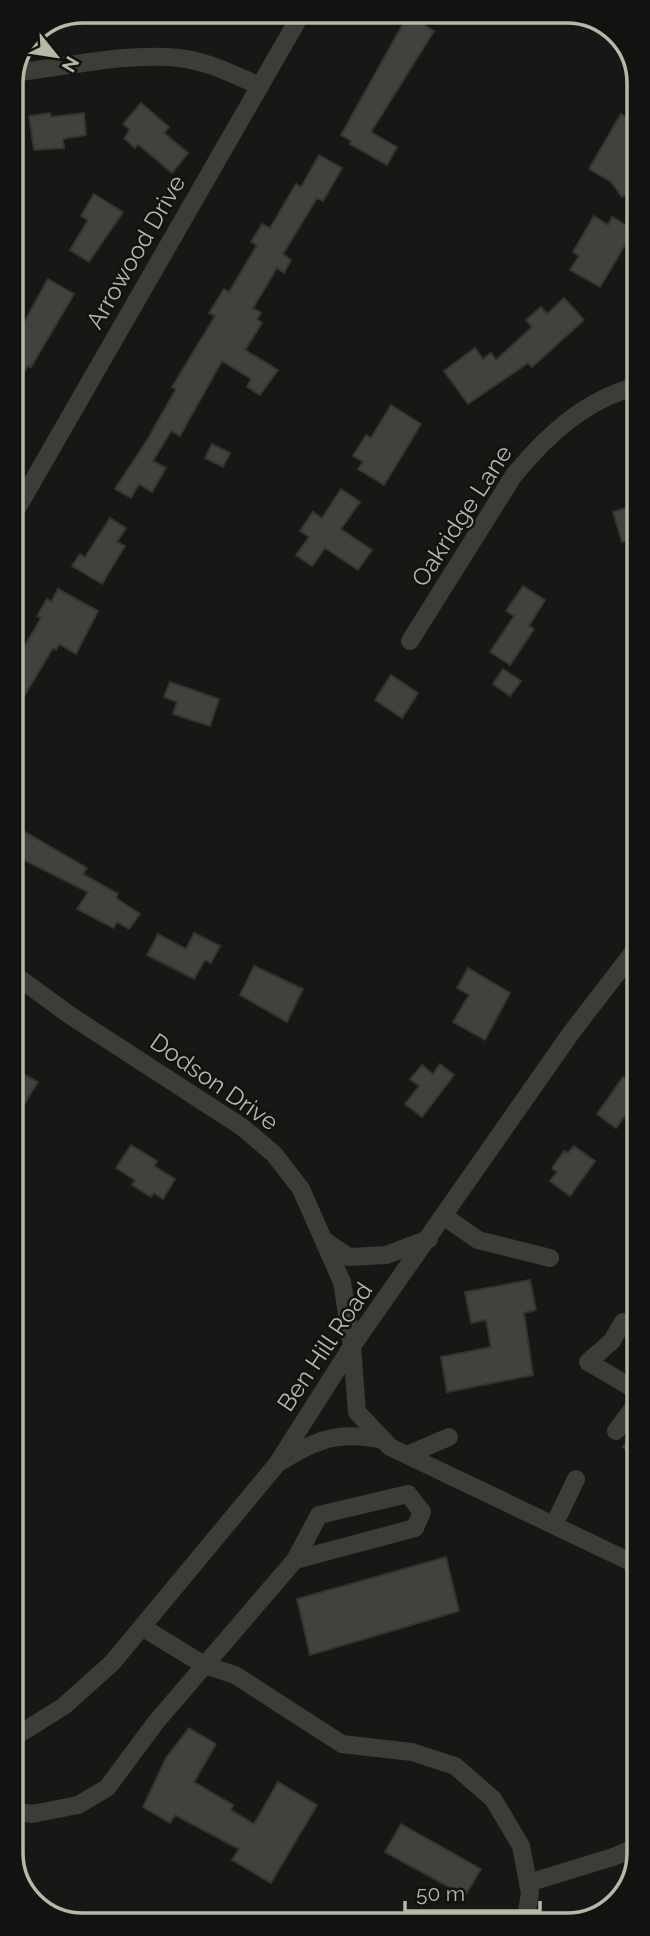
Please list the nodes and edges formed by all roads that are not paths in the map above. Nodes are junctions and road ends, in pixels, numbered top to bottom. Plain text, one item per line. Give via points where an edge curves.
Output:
1 (296, 23) edge
2 (24, 72) edge
3 (260, 86) junction
4 (627, 390) edge
5 (23, 498) edge
6 (410, 641) dead end
7 (627, 960) edge
8 (23, 980) edge
9 (445, 1217) junction
10 (429, 1239) junction
11 (325, 1241) junction
12 (550, 1258) dead end
13 (623, 1322) dead end
14 (352, 1346) junction
15 (627, 1385) edge
16 (627, 1416) edge
17 (616, 1431) dead end
18 (449, 1437) dead end
19 (383, 1440) junction
20 (407, 1455) junction
21 (276, 1464) junction
22 (576, 1479) dead end
23 (554, 1525) junction
24 (295, 1560) junction
25 (627, 1560) edge
26 (142, 1627) junction
27 (204, 1665) junction
28 (23, 1732) edge
29 (23, 1813) edge
30 (627, 1851) edge
31 (528, 1883) junction
32 (527, 1913) edge

1 - 3 street, Arrowood Drive
2 - 3 street via 150,56 211,65
3 - 5 street, Arrowood Drive
4 - 6 street, Oakridge Lane via 573,417 531,454
7 - 9 street, Ben Hill Road via 571,1033
8 - 11 street, Dodson Drive via 250,1133 274,1154 301,1189
9 - 10 street, Ben Hill Road
9 - 12 street via 478,1240
10 - 11 street via 386,1255 349,1257
10 - 14 street, Ben Hill Road
11 - 14 street, Dodson Drive via 342,1282
13 - 15 street via 612,1340 587,1362
14 - 19 street, Dodson Drive via 357,1412
14 - 21 street, Ben Hill Road
16 - 17 street
18 - 20 street
19 - 20 street, Dodson Drive
19 - 21 street via 356,1434 313,1441
20 - 23 street, Dodson Drive
21 - 26 street, Ben Hill Road
22 - 23 street
23 - 25 street, Dodson Drive
24 - 24 street via 415,1528 422,1512 408,1494 319,1515
24 - 27 street
26 - 27 street
26 - 28 street, Ben Hill Road via 112,1663 64,1706
27 - 29 street via 107,1788 78,1805
27 - 31 street via 235,1675 342,1744 412,1752 455,1766 493,1799 521,1846
30 - 31 street
31 - 32 street

